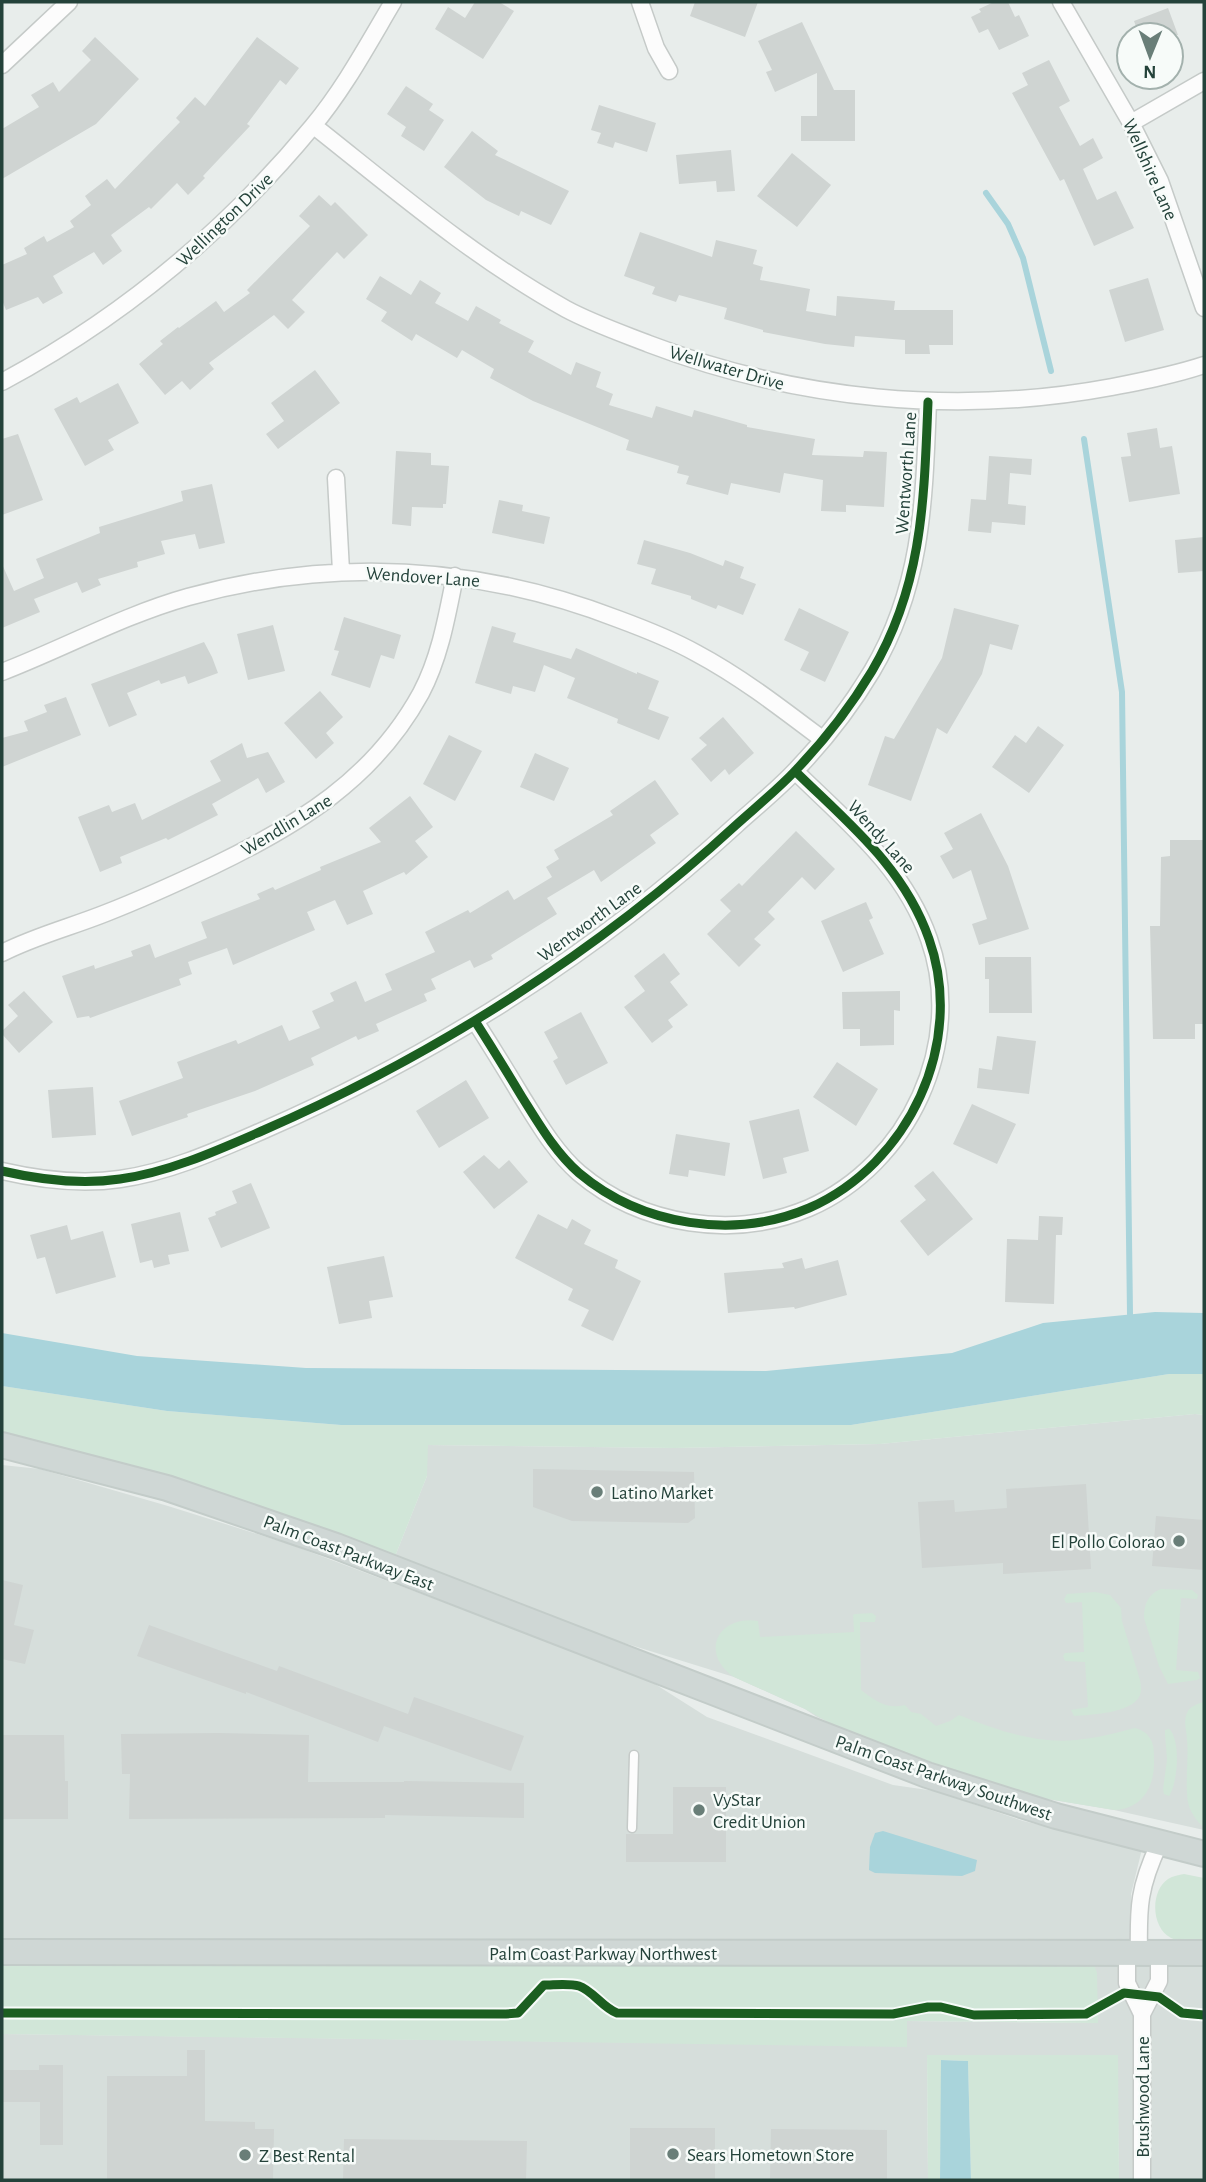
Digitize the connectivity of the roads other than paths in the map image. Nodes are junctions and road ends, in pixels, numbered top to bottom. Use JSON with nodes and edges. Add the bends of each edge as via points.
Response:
{"nodes":[{"id":1,"x":69,"y":2,"type":"edge"},
{"id":2,"x":393,"y":2,"type":"edge"},
{"id":3,"x":640,"y":2,"type":"edge"},
{"id":4,"x":1061,"y":2,"type":"edge"},
{"id":5,"x":2,"y":65,"type":"edge"},
{"id":6,"x":669,"y":71,"type":"dead end"},
{"id":7,"x":1204,"y":81,"type":"edge"},
{"id":8,"x":1132,"y":123,"type":"junction"},
{"id":9,"x":314,"y":125,"type":"junction"},
{"id":10,"x":1204,"y":307,"type":"edge"},
{"id":11,"x":1204,"y":365,"type":"edge"},
{"id":12,"x":2,"y":382,"type":"edge"},
{"id":13,"x":928,"y":402,"type":"junction"},
{"id":14,"x":336,"y":478,"type":"dead end"},
{"id":15,"x":341,"y":571,"type":"junction"},
{"id":16,"x":455,"y":576,"type":"junction"},
{"id":17,"x":2,"y":672,"type":"edge"},
{"id":18,"x":822,"y":740,"type":"junction"},
{"id":19,"x":795,"y":771,"type":"junction"},
{"id":20,"x":2,"y":953,"type":"edge"},
{"id":21,"x":475,"y":1021,"type":"junction"},
{"id":22,"x":2,"y":1171,"type":"edge"},
{"id":23,"x":2,"y":1445,"type":"edge"},
{"id":24,"x":688,"y":1683,"type":"joint"},
{"id":25,"x":634,"y":1755,"type":"dead end"},
{"id":26,"x":632,"y":1828,"type":"dead end"},
{"id":27,"x":1159,"y":1844,"type":"junction"},
{"id":28,"x":1204,"y":1854,"type":"edge"},
{"id":29,"x":2,"y":1952,"type":"edge"},
{"id":30,"x":1142,"y":1953,"type":"junction"},
{"id":31,"x":1204,"y":1953,"type":"edge"},
{"id":32,"x":1142,"y":2014,"type":"junction"},
{"id":33,"x":1142,"y":2180,"type":"edge"}],
"edges":[{"from":1,"to":5,"type":"street"},
{"from":2,"to":9,"type":"street","name":"Wellington Drive"},
{"from":3,"to":6,"type":"street"},
{"from":4,"to":8,"type":"street","name":"Wellshire Lane"},
{"from":7,"to":8,"type":"street"},
{"from":8,"to":10,"type":"street","name":"Wellshire Lane","via":[[1160,181]]},
{"from":9,"to":12,"type":"street","name":"Wellington Drive","via":[[167,274],[67,345]]},
{"from":9,"to":13,"type":"street","name":"Wellwater Drive","via":[[474,252],[568,310],[671,352],[753,377],[833,393]]},
{"from":11,"to":13,"type":"street","name":"Wellwater Drive","via":[[1046,397]]},
{"from":13,"to":18,"type":"street","name":"Wentworth Lane","via":[[920,527],[901,611],[871,673]]},
{"from":14,"to":15,"type":"street"},
{"from":15,"to":16,"type":"street","name":"Wendover Lane"},
{"from":15,"to":17,"type":"street","name":"Wendover Lane","via":[[284,577],[187,597]]},
{"from":16,"to":18,"type":"street","name":"Wendover Lane","via":[[555,597],[670,639],[760,692]]},
{"from":16,"to":20,"type":"street","name":"Wendlin Lane","via":[[444,635],[422,692],[383,748],[344,788],[300,820],[227,859]]},
{"from":18,"to":19,"type":"street","name":"Wentworth Lane"},
{"from":19,"to":21,"type":"street","name":"Wentworth Lane","via":[[687,870],[591,944]]},
{"from":19,"to":21,"type":"street","name":"Wendy Lane","via":[[893,870],[919,914],[937,968],[939,1027],[926,1086],[891,1143],[845,1187],[807,1208],[740,1224],[693,1223],[629,1204],[579,1173],[555,1147]]},
{"from":21,"to":22,"type":"street","name":"Wentworth Lane","via":[[315,1107],[167,1169],[120,1180],[72,1182]]},
{"from":23,"to":24,"type":"main road","name":"Palm Coast Parkway East","via":[[155,1485],[257,1518]]},
{"from":24,"to":27,"type":"main road","name":"Palm Coast Parkway Southwest","via":[[927,1775]]},
{"from":25,"to":26,"type":"lane"},
{"from":27,"to":28,"type":"main road","name":"Palm Coast Parkway Southwest"},
{"from":27,"to":30,"type":"street","name":"Brushwood Lane","via":[[1140,1894]]},
{"from":29,"to":30,"type":"main road","name":"Palm Coast Parkway Northwest"},
{"from":30,"to":31,"type":"main road","name":"Palm Coast Parkway Northwest"},
{"from":30,"to":32,"type":"street","name":"Brushwood Lane","via":[[1127,1983]]},
{"from":30,"to":32,"type":"street","name":"Brushwood Lane","via":[[1159,1981]]},
{"from":32,"to":33,"type":"street","name":"Brushwood Lane"}]}
